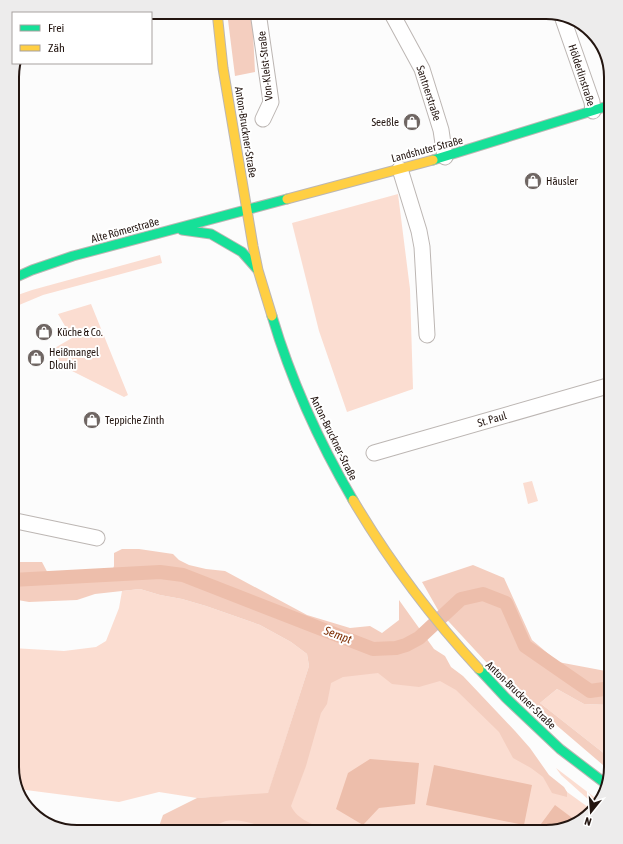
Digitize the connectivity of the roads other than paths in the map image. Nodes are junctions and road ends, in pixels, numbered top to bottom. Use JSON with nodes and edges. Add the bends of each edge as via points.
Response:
{"nodes":[{"id":1,"x":218,"y":19,"type":"edge"},
{"id":2,"x":259,"y":19,"type":"edge"},
{"id":3,"x":395,"y":19,"type":"edge"},
{"id":4,"x":564,"y":22,"type":"edge"},
{"id":5,"x":604,"y":107,"type":"edge"},
{"id":6,"x":593,"y":111,"type":"junction"},
{"id":7,"x":263,"y":119,"type":"dead end"},
{"id":8,"x":445,"y":157,"type":"junction"},
{"id":9,"x":400,"y":168,"type":"junction"},
{"id":10,"x":247,"y":208,"type":"junction"},
{"id":11,"x":175,"y":229,"type":"junction"},
{"id":12,"x":257,"y":269,"type":"junction"},
{"id":13,"x":19,"y":276,"type":"edge"},
{"id":14,"x":427,"y":335,"type":"dead end"},
{"id":15,"x":604,"y":387,"type":"edge"},
{"id":16,"x":374,"y":453,"type":"dead end"},
{"id":17,"x":19,"y":522,"type":"edge"},
{"id":18,"x":96,"y":538,"type":"dead end"},
{"id":19,"x":602,"y":781,"type":"edge"}],
"edges":[{"from":1,"to":10,"type":"main road","name":"Anton-Bruckner-Straße","via":[[237,157]]},
{"from":2,"to":7,"type":"street","name":"Von-Kleist-Straße","via":[[271,102]]},
{"from":3,"to":8,"type":"street","name":"Santnerstraße","via":[[422,69],[441,130]]},
{"from":4,"to":6,"type":"street","name":"Hölderlinstraße"},
{"from":5,"to":6,"type":"main road","name":"Landshuter Straße"},
{"from":6,"to":8,"type":"main road","name":"Landshuter Straße"},
{"from":8,"to":9,"type":"main road","name":"Landshuter Straße"},
{"from":9,"to":10,"type":"main road","name":"Landshuter Straße"},
{"from":9,"to":14,"type":"street","via":[[422,247]]},
{"from":10,"to":11,"type":"main road","name":"Alte Römerstraße"},
{"from":10,"to":12,"type":"main road","name":"Anton-Bruckner-Straße"},
{"from":11,"to":12,"type":"main road","via":[[211,234],[242,252]]},
{"from":11,"to":13,"type":"main road","name":"Alte Römerstraße","via":[[64,259]]},
{"from":12,"to":19,"type":"main road","name":"Anton-Bruckner-Straße","via":[[288,369],[330,461],[378,543],[429,613],[506,699],[560,750]]},
{"from":15,"to":16,"type":"street","name":"St. Paul"},
{"from":17,"to":18,"type":"street"}]}
